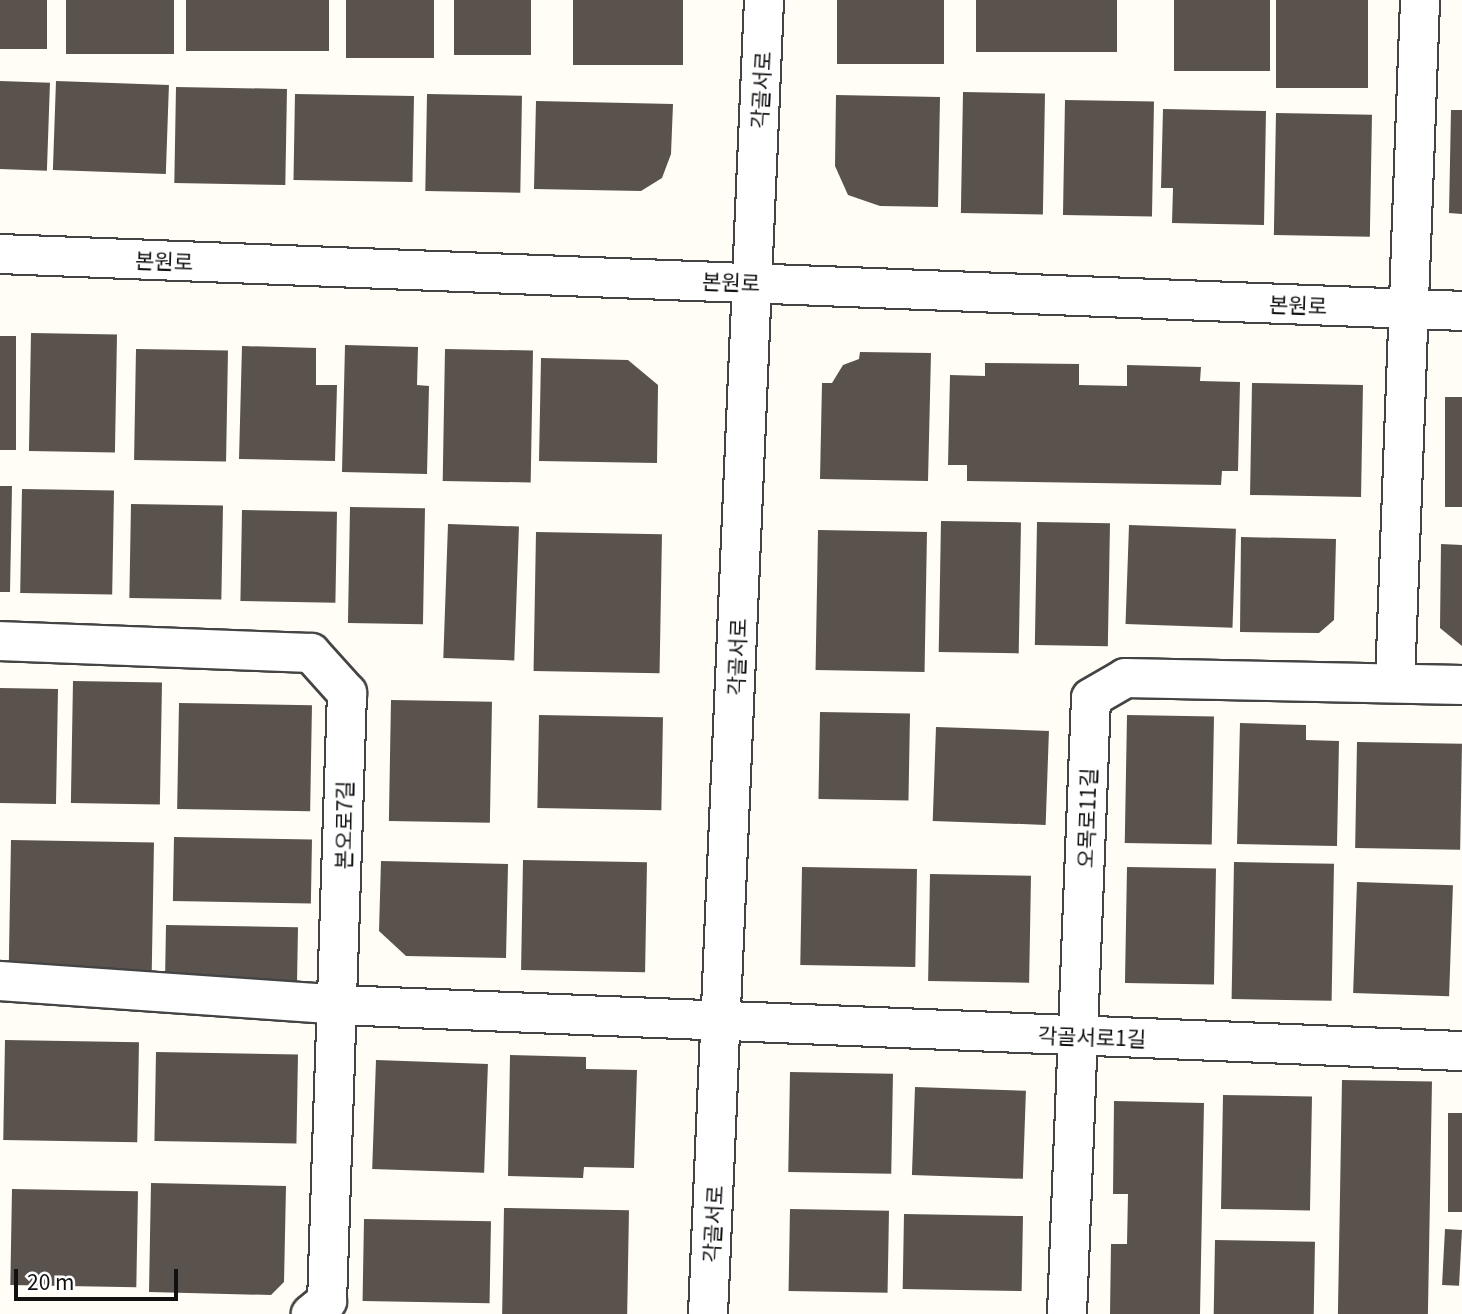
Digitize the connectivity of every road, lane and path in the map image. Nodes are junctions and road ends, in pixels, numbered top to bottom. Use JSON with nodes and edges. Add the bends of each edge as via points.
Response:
{"nodes":[{"id":1,"x":764,"y":0,"type":"edge"},
{"id":2,"x":1420,"y":0,"type":"edge"},
{"id":3,"x":0,"y":254,"type":"edge"},
{"id":4,"x":751,"y":282,"type":"junction"},
{"id":5,"x":1409,"y":309,"type":"junction"},
{"id":6,"x":1462,"y":311,"type":"edge"},
{"id":7,"x":0,"y":641,"type":"edge"},
{"id":8,"x":1395,"y":683,"type":"junction"},
{"id":9,"x":1462,"y":685,"type":"edge"},
{"id":10,"x":0,"y":981,"type":"edge"},
{"id":11,"x":339,"y":1005,"type":"junction"},
{"id":12,"x":722,"y":1022,"type":"junction"},
{"id":13,"x":1078,"y":1036,"type":"junction"},
{"id":14,"x":1462,"y":1051,"type":"edge"},
{"id":15,"x":311,"y":1314,"type":"edge"},
{"id":16,"x":708,"y":1314,"type":"edge"},
{"id":17,"x":1067,"y":1314,"type":"edge"}],
"edges":[{"from":1,"to":4,"type":"street","name":"각골서로"},
{"from":2,"to":5,"type":"street"},
{"from":3,"to":4,"type":"street","name":"본원로"},
{"from":4,"to":5,"type":"street","name":"본원로"},
{"from":4,"to":12,"type":"street","name":"각골서로"},
{"from":5,"to":6,"type":"street","name":"본원로"},
{"from":5,"to":8,"type":"street"},
{"from":7,"to":11,"type":"street","name":"본오로7길","via":[[311,653],[347,693]]},
{"from":8,"to":9,"type":"street","name":"오목로11길"},
{"from":8,"to":13,"type":"street","name":"오목로11길","via":[[1125,678],[1091,698]]},
{"from":10,"to":11,"type":"street","name":"각골서로1길"},
{"from":11,"to":12,"type":"street","name":"각골서로1길"},
{"from":11,"to":15,"type":"street","name":"본오로7길","via":[[327,1301]]},
{"from":12,"to":13,"type":"street","name":"각골서로1길"},
{"from":12,"to":16,"type":"street","name":"각골서로"},
{"from":13,"to":14,"type":"street","name":"각골서로1길"},
{"from":13,"to":17,"type":"street","name":"오목로11길"}]}
